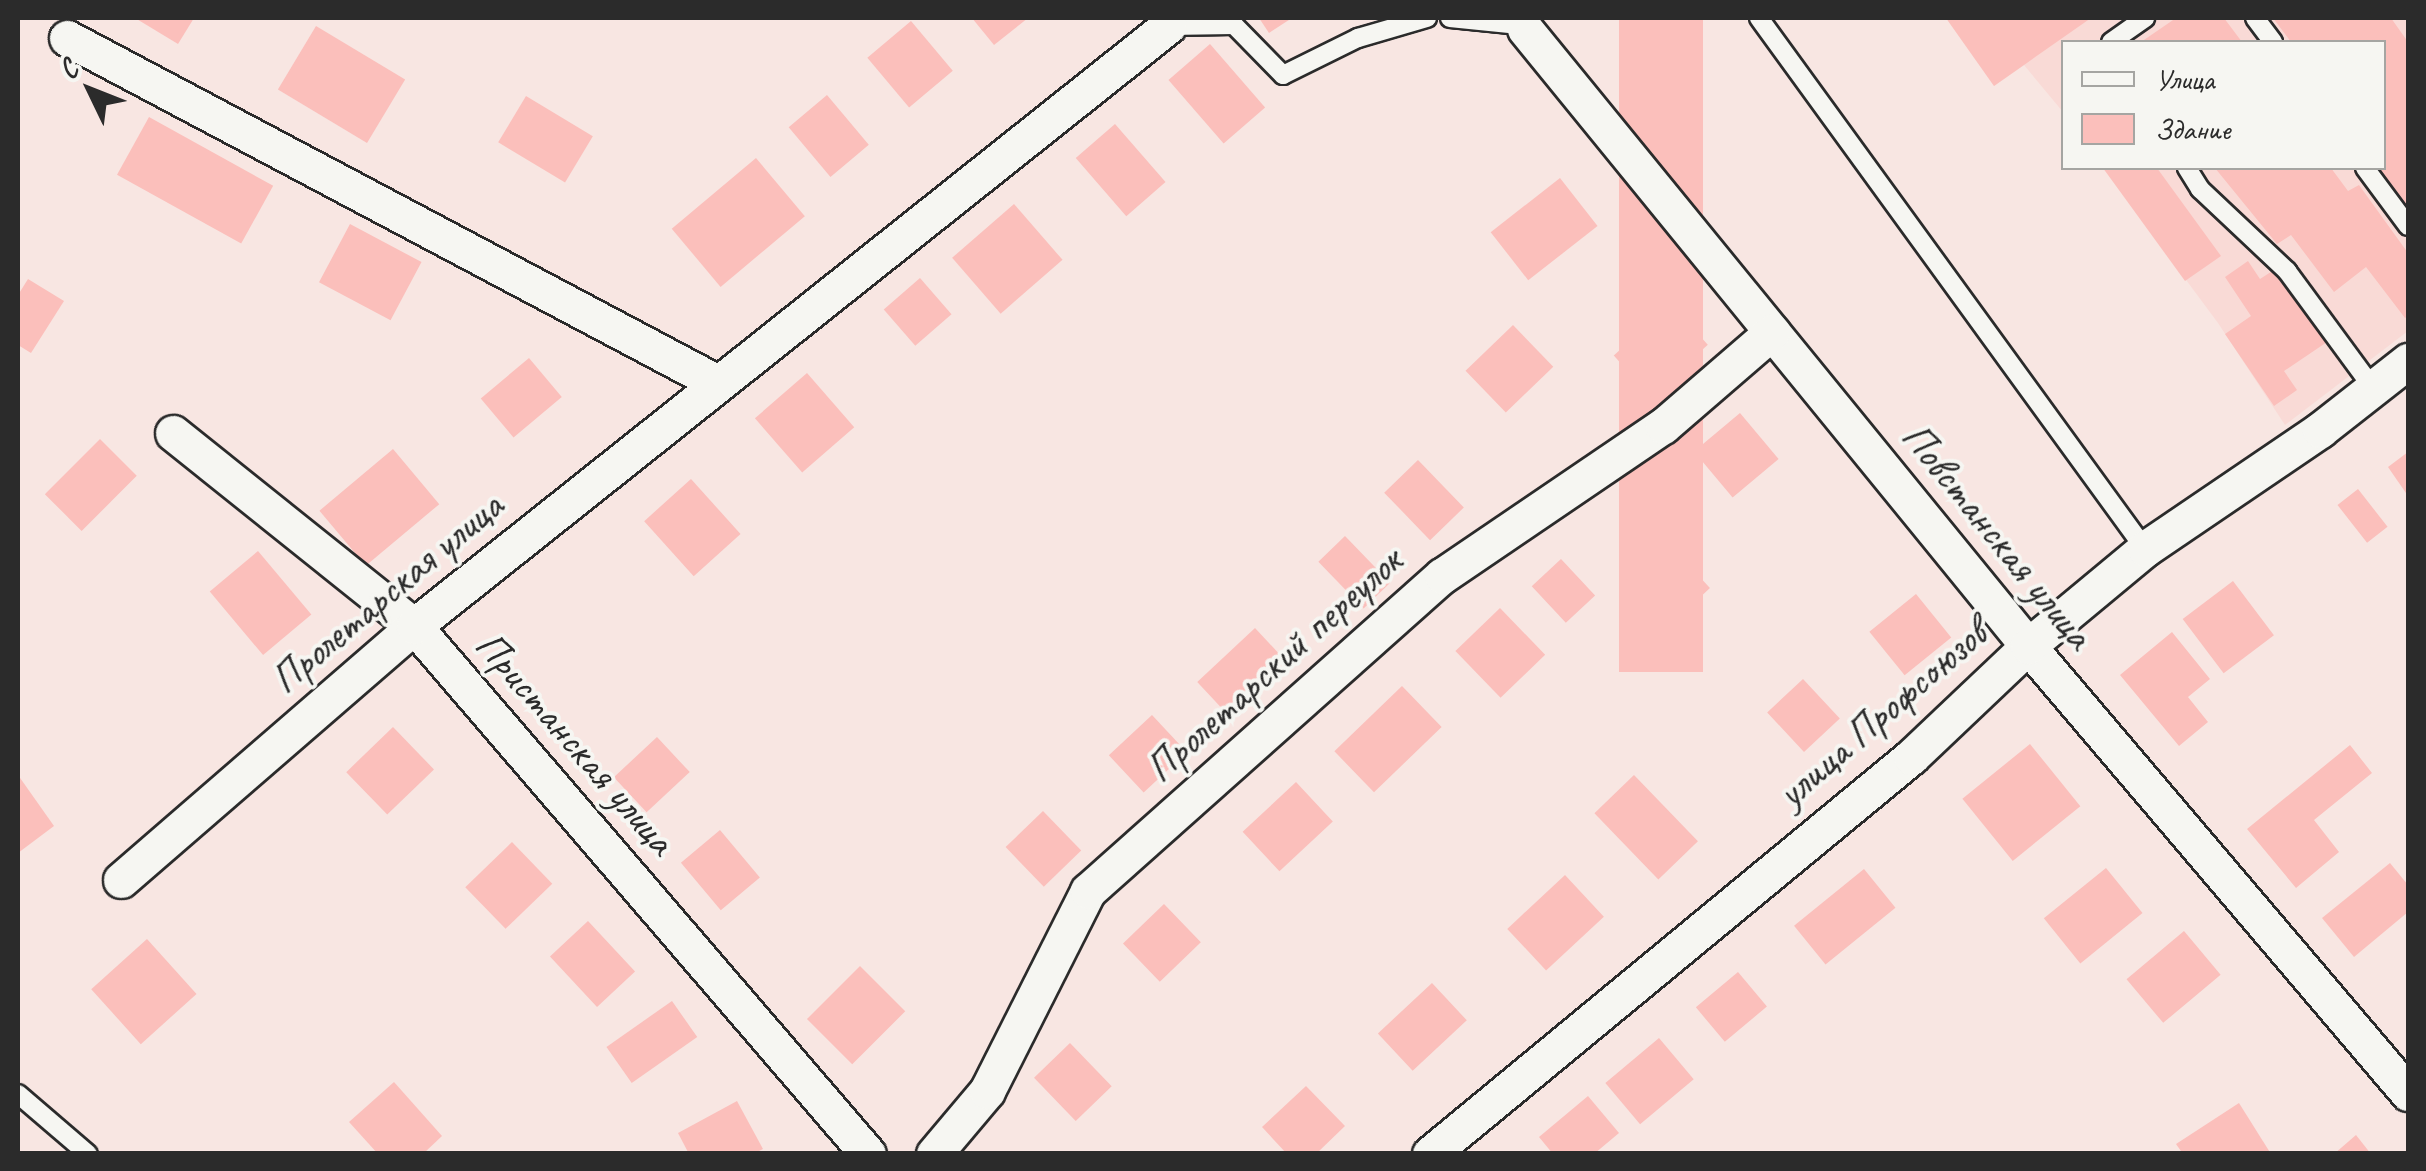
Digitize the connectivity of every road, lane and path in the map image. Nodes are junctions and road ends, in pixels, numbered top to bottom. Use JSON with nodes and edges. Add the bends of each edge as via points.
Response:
{"nodes":[{"id":1,"x":1427,"y":18,"type":"edge"},
{"id":2,"x":1450,"y":18,"type":"edge"},
{"id":3,"x":1760,"y":18,"type":"edge"},
{"id":4,"x":2146,"y":18,"type":"edge"},
{"id":5,"x":2255,"y":18,"type":"edge"},
{"id":6,"x":1529,"y":23,"type":"edge"},
{"id":7,"x":1168,"y":26,"type":"joint"},
{"id":8,"x":67,"y":38,"type":"dead end"},
{"id":9,"x":2115,"y":40,"type":"edge"},
{"id":10,"x":2272,"y":40,"type":"edge"},
{"id":11,"x":2189,"y":170,"type":"edge"},
{"id":12,"x":2366,"y":170,"type":"edge"},
{"id":13,"x":2408,"y":226,"type":"edge"},
{"id":14,"x":1772,"y":332,"type":"junction"},
{"id":15,"x":2408,"y":361,"type":"edge"},
{"id":16,"x":716,"y":382,"type":"junction"},
{"id":17,"x":2374,"y":388,"type":"junction"},
{"id":18,"x":173,"y":434,"type":"dead end"},
{"id":19,"x":2146,"y":548,"type":"junction"},
{"id":20,"x":414,"y":626,"type":"junction"},
{"id":21,"x":2028,"y":646,"type":"junction"},
{"id":22,"x":120,"y":880,"type":"dead end"},
{"id":23,"x":2408,"y":1093,"type":"edge"},
{"id":24,"x":18,"y":1094,"type":"edge"},
{"id":25,"x":88,"y":1154,"type":"edge"},
{"id":26,"x":868,"y":1154,"type":"edge"},
{"id":27,"x":934,"y":1154,"type":"edge"},
{"id":28,"x":1430,"y":1154,"type":"edge"}],
"edges":[{"from":1,"to":7,"type":"lane","via":[[1358,38],[1283,75],[1234,26]]},
{"from":2,"to":6,"type":"lane"},
{"from":3,"to":19,"type":"lane"},
{"from":4,"to":9,"type":"lane"},
{"from":5,"to":10,"type":"lane"},
{"from":6,"to":14,"type":"street","name":"Повстанская улица"},
{"from":7,"to":16,"type":"street","name":"Пролетарская улица"},
{"from":8,"to":16,"type":"street"},
{"from":11,"to":17,"type":"lane","via":[[2200,189],[2288,271]]},
{"from":12,"to":13,"type":"lane"},
{"from":14,"to":21,"type":"street","name":"Повстанская улица"},
{"from":14,"to":27,"type":"street","name":"Пролетарский переулок","via":[[1663,426],[1442,576],[1088,891],[987,1091]]},
{"from":15,"to":17,"type":"street","name":"улица Профсоюзов"},
{"from":16,"to":20,"type":"street","name":"Пролетарская улица"},
{"from":17,"to":19,"type":"street","name":"улица Профсоюзов"},
{"from":18,"to":20,"type":"street","name":"Пристанская улица"},
{"from":19,"to":21,"type":"street","name":"улица Профсоюзов"},
{"from":20,"to":22,"type":"street","name":"Пролетарская улица"},
{"from":20,"to":26,"type":"street","name":"Пристанская улица"},
{"from":21,"to":23,"type":"street","name":"Повстанская улица"},
{"from":21,"to":28,"type":"street","name":"улица Профсоюзов","via":[[1911,756]]},
{"from":24,"to":25,"type":"lane"}]}
